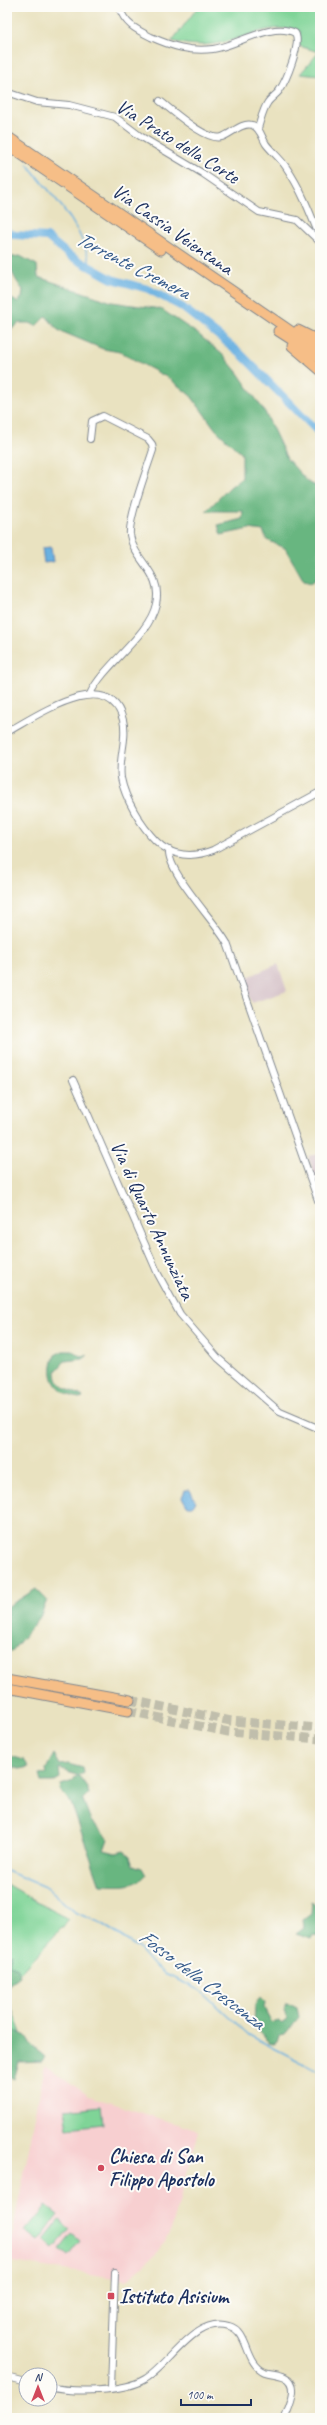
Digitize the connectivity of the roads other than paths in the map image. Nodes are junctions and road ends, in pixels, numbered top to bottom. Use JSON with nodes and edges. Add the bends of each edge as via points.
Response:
{"nodes":[{"id":1,"x":119,"y":7,"type":"edge"},
{"id":2,"x":7,"y":92,"type":"edge"},
{"id":3,"x":160,"y":101,"type":"dead end"},
{"id":4,"x":258,"y":128,"type":"junction"},
{"id":5,"x":7,"y":136,"type":"edge"},
{"id":6,"x":7,"y":145,"type":"edge"},
{"id":7,"x":72,"y":186,"type":"junction"},
{"id":8,"x":320,"y":238,"type":"edge"},
{"id":9,"x":320,"y":242,"type":"edge"},
{"id":10,"x":275,"y":325,"type":"junction"},
{"id":11,"x":320,"y":340,"type":"edge"},
{"id":12,"x":320,"y":351,"type":"edge"},
{"id":13,"x":320,"y":358,"type":"edge"},
{"id":14,"x":320,"y":370,"type":"edge"},
{"id":15,"x":90,"y":439,"type":"dead end"},
{"id":16,"x":90,"y":694,"type":"junction"},
{"id":17,"x":7,"y":732,"type":"edge"},
{"id":18,"x":320,"y":792,"type":"edge"},
{"id":19,"x":168,"y":850,"type":"junction"},
{"id":20,"x":73,"y":1080,"type":"dead end"},
{"id":21,"x":320,"y":1206,"type":"edge"},
{"id":22,"x":320,"y":1429,"type":"edge"},
{"id":23,"x":7,"y":1678,"type":"edge"},
{"id":24,"x":7,"y":1688,"type":"edge"},
{"id":25,"x":130,"y":1700,"type":"tunnel mouth"},
{"id":26,"x":128,"y":1711,"type":"tunnel mouth"},
{"id":27,"x":115,"y":2272,"type":"dead end"},
{"id":28,"x":7,"y":2377,"type":"edge"},
{"id":29,"x":18,"y":2380,"type":"edge"},
{"id":30,"x":111,"y":2388,"type":"junction"},
{"id":31,"x":58,"y":2389,"type":"edge"},
{"id":32,"x":285,"y":2418,"type":"edge"}],
"edges":[{"from":1,"to":4,"type":"street","via":[[123,18],[130,26],[163,42],[188,49],[223,47],[271,32],[295,33],[297,38],[294,55],[288,72],[279,90],[268,102]]},
{"from":2,"to":9,"type":"street","name":"Via Prato della Corte","via":[[37,102],[69,105],[115,117],[140,136],[202,173],[259,212],[297,220]]},
{"from":3,"to":4,"type":"street","via":[[212,138],[221,138],[245,125]]},
{"from":4,"to":8,"type":"street","via":[[266,145],[285,165],[304,195]]},
{"from":5,"to":7,"type":"highway","name":"Via Cassia Veientana"},
{"from":6,"to":7,"type":"highway","name":"Via Cassia Veientana"},
{"from":7,"to":10,"type":"highway","name":"Via Cassia Veientana"},
{"from":7,"to":10,"type":"highway","name":"Via Cassia Veientana","via":[[113,217]]},
{"from":10,"to":11,"type":"highway","via":[[291,326]]},
{"from":10,"to":12,"type":"highway","name":"Via Cassia Veientana"},
{"from":10,"to":13,"type":"highway","name":"Via Cassia Veientana"},
{"from":10,"to":14,"type":"highway"},
{"from":15,"to":16,"type":"street","via":[[92,421],[103,416],[146,437],[152,443],[153,450],[130,534],[135,548],[154,576],[157,588],[156,605],[150,621],[99,679]]},
{"from":16,"to":17,"type":"street","via":[[71,699]]},
{"from":16,"to":19,"type":"street","via":[[108,698],[121,714],[124,727],[120,767],[123,787],[149,833]]},
{"from":18,"to":19,"type":"street","via":[[213,850],[192,855]]},
{"from":19,"to":21,"type":"street","via":[[170,862],[180,878],[227,943]]},
{"from":20,"to":22,"type":"street","name":"Via di Quarto Annunziata","via":[[161,1280],[180,1314],[218,1358],[280,1412]]},
{"from":23,"to":25,"type":"highway"},
{"from":24,"to":26,"type":"highway"},
{"from":27,"to":30,"type":"street"},
{"from":28,"to":29,"type":"street"},
{"from":30,"to":31,"type":"street","via":[[73,2391]]},
{"from":30,"to":32,"type":"street","via":[[144,2380],[197,2332],[226,2325],[239,2332],[256,2366],[286,2377],[291,2382],[292,2398]]}]}
